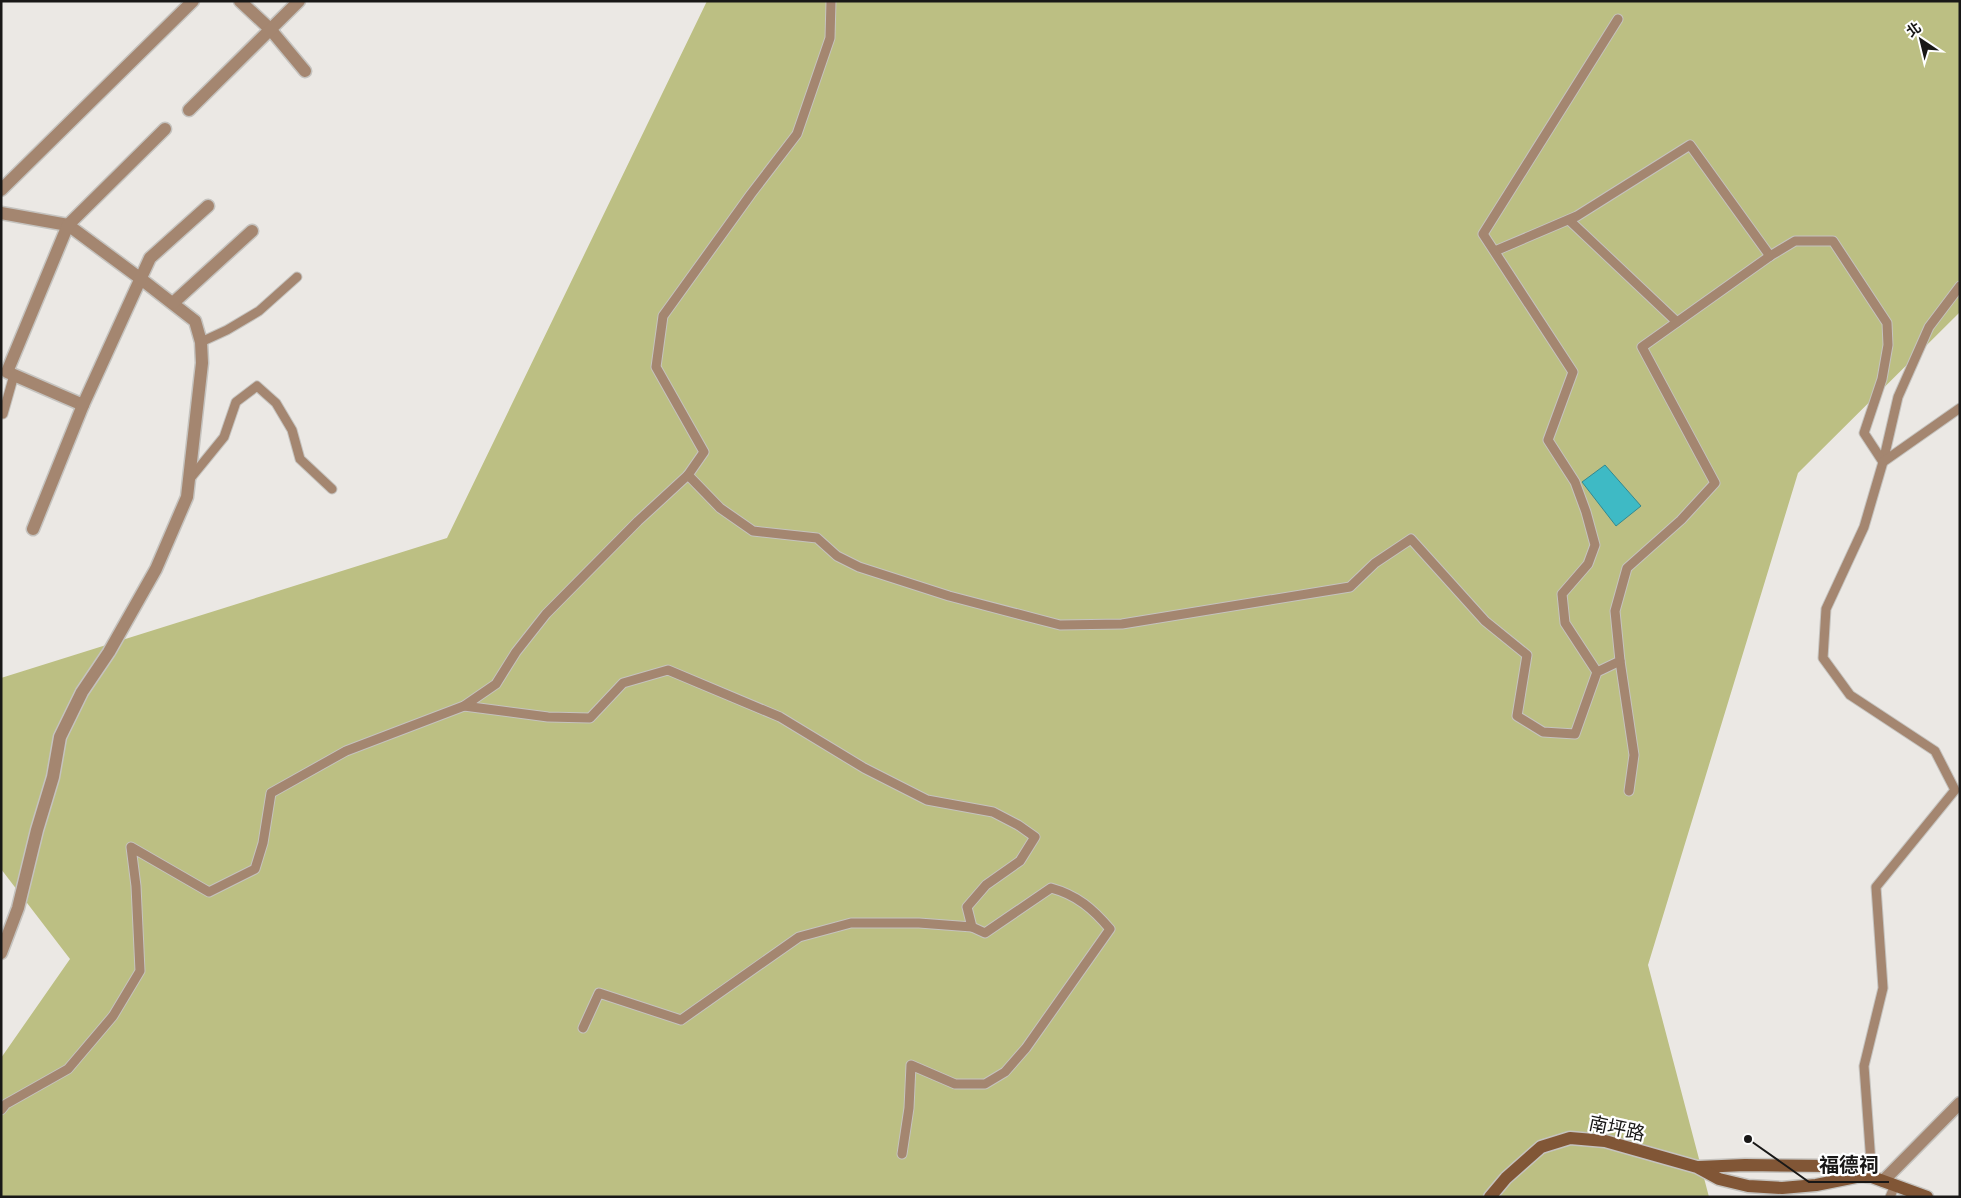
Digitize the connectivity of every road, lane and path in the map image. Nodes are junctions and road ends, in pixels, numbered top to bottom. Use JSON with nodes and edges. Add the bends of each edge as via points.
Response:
{"nodes":[{"id":1,"x":193,"y":1,"type":"edge"},
{"id":2,"x":240,"y":1,"type":"edge"},
{"id":3,"x":299,"y":1,"type":"edge"},
{"id":4,"x":831,"y":1,"type":"edge"},
{"id":5,"x":1618,"y":18,"type":"dead end"},
{"id":6,"x":270,"y":30,"type":"junction"},
{"id":7,"x":305,"y":70,"type":"dead end"},
{"id":8,"x":189,"y":110,"type":"dead end"},
{"id":9,"x":165,"y":129,"type":"dead end"},
{"id":10,"x":1,"y":190,"type":"edge"},
{"id":11,"x":208,"y":206,"type":"dead end"},
{"id":12,"x":1,"y":213,"type":"edge"},
{"id":13,"x":1569,"y":220,"type":"junction"},
{"id":14,"x":68,"y":225,"type":"junction"},
{"id":15,"x":252,"y":231,"type":"dead end"},
{"id":16,"x":1494,"y":251,"type":"junction"},
{"id":17,"x":1770,"y":256,"type":"junction"},
{"id":18,"x":297,"y":277,"type":"dead end"},
{"id":19,"x":141,"y":279,"type":"junction"},
{"id":20,"x":1960,"y":286,"type":"edge"},
{"id":21,"x":173,"y":303,"type":"junction"},
{"id":22,"x":1677,"y":322,"type":"junction"},
{"id":23,"x":201,"y":342,"type":"junction"},
{"id":24,"x":14,"y":375,"type":"junction"},
{"id":25,"x":83,"y":405,"type":"junction"},
{"id":26,"x":1960,"y":408,"type":"edge"},
{"id":27,"x":3,"y":414,"type":"dead end"},
{"id":28,"x":1883,"y":462,"type":"junction"},
{"id":29,"x":688,"y":475,"type":"junction"},
{"id":30,"x":189,"y":480,"type":"junction"},
{"id":31,"x":332,"y":490,"type":"dead end"},
{"id":32,"x":33,"y":529,"type":"dead end"},
{"id":33,"x":1620,"y":661,"type":"junction"},
{"id":34,"x":1597,"y":672,"type":"junction"},
{"id":35,"x":464,"y":706,"type":"junction"},
{"id":36,"x":1629,"y":791,"type":"dead end"},
{"id":37,"x":972,"y":927,"type":"junction"},
{"id":38,"x":1,"y":953,"type":"edge"},
{"id":39,"x":582,"y":1028,"type":"dead end"},
{"id":40,"x":1960,"y":1103,"type":"edge"},
{"id":41,"x":1,"y":1110,"type":"edge"},
{"id":42,"x":902,"y":1154,"type":"dead end"},
{"id":43,"x":1696,"y":1167,"type":"junction"},
{"id":44,"x":1880,"y":1183,"type":"edge"},
{"id":45,"x":1490,"y":1197,"type":"edge"},
{"id":46,"x":1927,"y":1197,"type":"edge"}],
"edges":[{"from":1,"to":10,"type":"street"},
{"from":2,"to":6,"type":"street"},
{"from":3,"to":6,"type":"street"},
{"from":4,"to":29,"type":"lane","via":[[830,38],[797,134],[664,316],[656,366],[704,452]]},
{"from":5,"to":16,"type":"lane","via":[[1483,234]]},
{"from":6,"to":7,"type":"street"},
{"from":6,"to":8,"type":"street"},
{"from":9,"to":14,"type":"street"},
{"from":11,"to":19,"type":"street","via":[[150,258]]},
{"from":12,"to":14,"type":"street"},
{"from":13,"to":16,"type":"lane"},
{"from":13,"to":17,"type":"lane","via":[[1690,145]]},
{"from":13,"to":22,"type":"lane"},
{"from":14,"to":19,"type":"street"},
{"from":14,"to":24,"type":"street","via":[[7,372]]},
{"from":15,"to":21,"type":"street"},
{"from":16,"to":34,"type":"lane","via":[[1573,372],[1548,440],[1575,482],[1595,545],[1588,564],[1562,594],[1565,623]]},
{"from":17,"to":22,"type":"lane"},
{"from":17,"to":28,"type":"lane","via":[[1795,241],[1833,241],[1887,323],[1888,345],[1882,379],[1864,433]]},
{"from":18,"to":23,"type":"lane","via":[[259,312]]},
{"from":19,"to":21,"type":"street"},
{"from":19,"to":25,"type":"street"},
{"from":20,"to":28,"type":"lane","via":[[1929,326],[1898,397]]},
{"from":21,"to":23,"type":"street","via":[[195,321]]},
{"from":22,"to":33,"type":"lane","via":[[1642,347],[1714,483],[1680,520],[1627,568],[1615,611]]},
{"from":23,"to":30,"type":"street","via":[[202,363]]},
{"from":24,"to":25,"type":"street"},
{"from":24,"to":27,"type":"lane"},
{"from":25,"to":32,"type":"street"},
{"from":26,"to":28,"type":"lane"},
{"from":28,"to":44,"type":"lane","via":[[1864,527],[1826,609],[1824,658],[1850,696],[1935,751],[1955,790],[1876,887],[1883,988],[1864,1066]]},
{"from":29,"to":34,"type":"lane","via":[[720,508],[753,531],[816,538],[837,556],[859,567],[950,596],[1060,625],[1122,624],[1350,587],[1375,563],[1412,539],[1485,621],[1527,654],[1517,716],[1543,732],[1575,734]]},
{"from":29,"to":35,"type":"lane","via":[[546,614],[496,684]]},
{"from":30,"to":31,"type":"lane","via":[[224,437],[236,402],[257,386],[276,403],[292,430],[300,459]]},
{"from":30,"to":38,"type":"street","via":[[187,497],[156,569],[109,652],[82,692],[60,737],[53,777],[18,908]]},
{"from":33,"to":34,"type":"lane"},
{"from":33,"to":36,"type":"lane","via":[[1634,755]]},
{"from":35,"to":37,"type":"lane","via":[[590,718],[623,684],[668,670],[714,688],[780,717],[864,768],[927,800],[993,812],[1035,837],[1020,861],[986,885],[967,906]]},
{"from":35,"to":41,"type":"lane","via":[[346,751],[271,793],[263,843],[254,869],[209,892],[131,847],[140,971],[113,1016],[68,1070],[6,1104]]},
{"from":37,"to":39,"type":"lane","via":[[851,923],[799,937],[681,1020],[599,993]]},
{"from":37,"to":42,"type":"lane","via":[[986,933],[1051,888],[1095,911],[1110,929],[1026,1048],[1005,1072],[985,1084],[955,1084],[911,1065]]},
{"from":40,"to":44,"type":"street"},
{"from":43,"to":44,"type":"street","name":"南坪路","via":[[1832,1166]]},
{"from":43,"to":44,"type":"street","name":"南坪路","via":[[1719,1179],[1748,1186],[1782,1188]]},
{"from":43,"to":45,"type":"street","name":"南坪路","via":[[1605,1141],[1570,1138],[1541,1147]]},
{"from":44,"to":46,"type":"street","name":"南坪路"}]}
